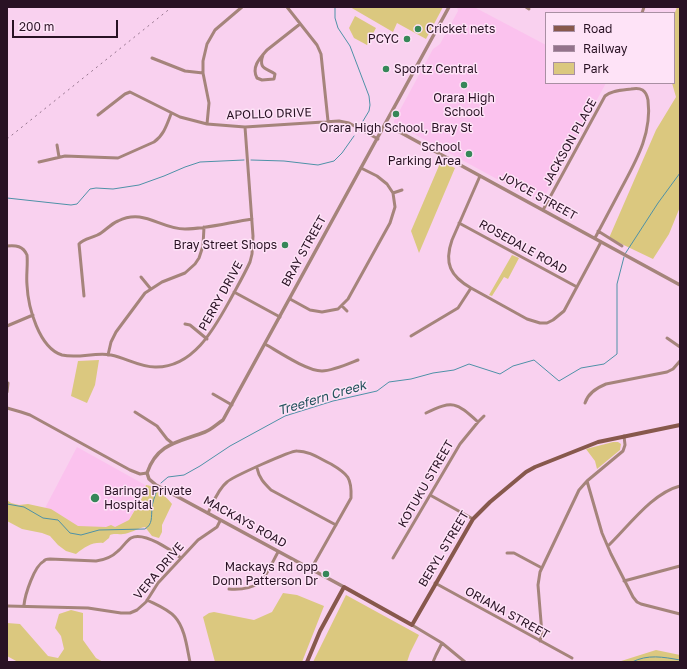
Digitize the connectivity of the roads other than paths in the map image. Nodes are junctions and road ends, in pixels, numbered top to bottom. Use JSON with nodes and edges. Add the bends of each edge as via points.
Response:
{"nodes":[{"id":1,"x":242,"y":7,"type":"edge"},
{"id":2,"x":287,"y":7,"type":"edge"},
{"id":3,"x":449,"y":7,"type":"edge"},
{"id":4,"x":300,"y":24,"type":"junction"},
{"id":5,"x":263,"y":55,"type":"junction"},
{"id":6,"x":152,"y":58,"type":"dead end"},
{"id":7,"x":202,"y":73,"type":"junction"},
{"id":8,"x":171,"y":114,"type":"junction"},
{"id":9,"x":98,"y":115,"type":"dead end"},
{"id":10,"x":328,"y":121,"type":"junction"},
{"id":11,"x":207,"y":124,"type":"junction"},
{"id":12,"x":385,"y":124,"type":"junction"},
{"id":13,"x":245,"y":127,"type":"junction"},
{"id":14,"x":378,"y":139,"type":"junction"},
{"id":15,"x":57,"y":145,"type":"dead end"},
{"id":16,"x":59,"y":157,"type":"junction"},
{"id":17,"x":39,"y":162,"type":"dead end"},
{"id":18,"x":361,"y":168,"type":"junction"},
{"id":19,"x":480,"y":176,"type":"junction"},
{"id":20,"x":402,"y":190,"type":"dead end"},
{"id":21,"x":393,"y":193,"type":"junction"},
{"id":22,"x":543,"y":210,"type":"junction"},
{"id":23,"x":252,"y":219,"type":"junction"},
{"id":24,"x":459,"y":223,"type":"junction"},
{"id":25,"x":204,"y":227,"type":"junction"},
{"id":26,"x":598,"y":231,"type":"junction"},
{"id":27,"x":594,"y":238,"type":"junction"},
{"id":28,"x":601,"y":242,"type":"junction"},
{"id":29,"x":7,"y":246,"type":"edge"},
{"id":30,"x":622,"y":246,"type":"dead end"},
{"id":31,"x":141,"y":277,"type":"dead end"},
{"id":32,"x":680,"y":286,"type":"edge"},
{"id":33,"x":577,"y":287,"type":"junction"},
{"id":34,"x":150,"y":288,"type":"junction"},
{"id":35,"x":471,"y":288,"type":"junction"},
{"id":36,"x":234,"y":292,"type":"junction"},
{"id":37,"x":84,"y":296,"type":"dead end"},
{"id":38,"x":290,"y":299,"type":"junction"},
{"id":39,"x":342,"y":306,"type":"junction"},
{"id":40,"x":347,"y":311,"type":"dead end"},
{"id":41,"x":33,"y":315,"type":"junction"},
{"id":42,"x":280,"y":317,"type":"junction"},
{"id":43,"x":186,"y":324,"type":"dead end"},
{"id":44,"x":7,"y":326,"type":"edge"},
{"id":45,"x":411,"y":336,"type":"dead end"},
{"id":46,"x":667,"y":338,"type":"dead end"},
{"id":47,"x":207,"y":339,"type":"junction"},
{"id":48,"x":265,"y":344,"type":"junction"},
{"id":49,"x":680,"y":347,"type":"edge"},
{"id":50,"x":108,"y":355,"type":"junction"},
{"id":51,"x":358,"y":360,"type":"dead end"},
{"id":52,"x":680,"y":361,"type":"edge"},
{"id":53,"x":8,"y":383,"type":"dead end"},
{"id":54,"x":7,"y":392,"type":"edge"},
{"id":55,"x":213,"y":394,"type":"dead end"},
{"id":56,"x":585,"y":403,"type":"dead end"},
{"id":57,"x":232,"y":405,"type":"junction"},
{"id":58,"x":7,"y":408,"type":"edge"},
{"id":59,"x":135,"y":412,"type":"dead end"},
{"id":60,"x":426,"y":413,"type":"dead end"},
{"id":61,"x":484,"y":416,"type":"dead end"},
{"id":62,"x":478,"y":422,"type":"junction"},
{"id":63,"x":680,"y":425,"type":"edge"},
{"id":64,"x":624,"y":436,"type":"junction"},
{"id":65,"x":172,"y":443,"type":"junction"},
{"id":66,"x":256,"y":468,"type":"junction"},
{"id":67,"x":147,"y":473,"type":"junction"},
{"id":68,"x":587,"y":481,"type":"junction"},
{"id":69,"x":680,"y":486,"type":"edge"},
{"id":70,"x":430,"y":495,"type":"junction"},
{"id":71,"x":208,"y":513,"type":"junction"},
{"id":72,"x":473,"y":519,"type":"junction"},
{"id":73,"x":220,"y":521,"type":"junction"},
{"id":74,"x":336,"y":525,"type":"junction"},
{"id":75,"x":608,"y":546,"type":"junction"},
{"id":76,"x":278,"y":552,"type":"junction"},
{"id":77,"x":507,"y":553,"type":"dead end"},
{"id":78,"x":181,"y":558,"type":"junction"},
{"id":79,"x":393,"y":558,"type":"dead end"},
{"id":80,"x":680,"y":566,"type":"edge"},
{"id":81,"x":542,"y":568,"type":"junction"},
{"id":82,"x":311,"y":569,"type":"junction"},
{"id":83,"x":624,"y":581,"type":"junction"},
{"id":84,"x":435,"y":583,"type":"junction"},
{"id":85,"x":344,"y":587,"type":"junction"},
{"id":86,"x":229,"y":589,"type":"dead end"},
{"id":87,"x":148,"y":600,"type":"junction"},
{"id":88,"x":7,"y":606,"type":"edge"},
{"id":89,"x":24,"y":606,"type":"junction"},
{"id":90,"x":680,"y":614,"type":"edge"},
{"id":91,"x":412,"y":625,"type":"junction"},
{"id":92,"x":540,"y":641,"type":"junction"},
{"id":93,"x":442,"y":643,"type":"junction"},
{"id":94,"x":572,"y":658,"type":"dead end"},
{"id":95,"x":190,"y":662,"type":"edge"},
{"id":96,"x":308,"y":662,"type":"edge"},
{"id":97,"x":433,"y":662,"type":"edge"},
{"id":98,"x":465,"y":662,"type":"edge"}],
"edges":[{"from":1,"to":7,"type":"street","via":[[211,35]]},
{"from":2,"to":4,"type":"street"},
{"from":3,"to":12,"type":"street","name":"BRAY STREET"},
{"from":4,"to":5,"type":"street"},
{"from":4,"to":10,"type":"street","via":[[321,54]]},
{"from":5,"to":5,"type":"street","via":[[262,67],[274,73],[274,79],[260,80],[256,77],[256,66]]},
{"from":6,"to":7,"type":"street","via":[[185,71]]},
{"from":7,"to":11,"type":"street","via":[[209,103]]},
{"from":8,"to":9,"type":"street","name":"APOLLO DRIVE","via":[[128,92]]},
{"from":8,"to":11,"type":"street","name":"APOLLO DRIVE"},
{"from":8,"to":16,"type":"street","via":[[158,139],[121,157]]},
{"from":10,"to":13,"type":"street","name":"APOLLO DRIVE"},
{"from":10,"to":14,"type":"street","name":"APOLLO DRIVE","via":[[346,122]]},
{"from":11,"to":13,"type":"street","name":"APOLLO DRIVE"},
{"from":12,"to":14,"type":"street","name":"BRAY STREET"},
{"from":12,"to":19,"type":"street","name":"JOYCE STREET"},
{"from":13,"to":23,"type":"street","name":"PERRY DRIVE"},
{"from":14,"to":18,"type":"street","name":"BRAY STREET"},
{"from":15,"to":16,"type":"street"},
{"from":16,"to":17,"type":"street"},
{"from":18,"to":21,"type":"street","via":[[382,180]]},
{"from":18,"to":38,"type":"street","name":"BRAY STREET"},
{"from":19,"to":22,"type":"street","name":"JOYCE STREET"},
{"from":19,"to":24,"type":"street"},
{"from":20,"to":21,"type":"street"},
{"from":21,"to":39,"type":"street","via":[[395,206],[392,218]]},
{"from":22,"to":26,"type":"street","name":"JACKSON PLACE","via":[[605,96],[639,88],[644,90],[647,96],[649,111],[645,141]]},
{"from":22,"to":27,"type":"street","name":"JOYCE STREET"},
{"from":23,"to":25,"type":"street"},
{"from":23,"to":36,"type":"street","name":"PERRY DRIVE","via":[[252,254]]},
{"from":24,"to":33,"type":"street","name":"ROSEDALE ROAD"},
{"from":24,"to":35,"type":"street","via":[[449,248],[449,266],[457,278]]},
{"from":25,"to":34,"type":"street","via":[[204,246],[195,264],[185,273]]},
{"from":25,"to":37,"type":"street","via":[[174,228],[149,218],[132,217],[120,220],[96,236],[82,241],[79,246]]},
{"from":26,"to":27,"type":"street"},
{"from":26,"to":30,"type":"street"},
{"from":27,"to":28,"type":"street","name":"JOYCE STREET"},
{"from":28,"to":32,"type":"street","name":"JOYCE STREET"},
{"from":28,"to":33,"type":"street"},
{"from":29,"to":41,"type":"street","name":"PERRY DRIVE","via":[[19,247],[27,255],[27,284]]},
{"from":31,"to":34,"type":"street"},
{"from":33,"to":35,"type":"street","via":[[559,316],[540,323],[527,319]]},
{"from":34,"to":50,"type":"street","via":[[116,332]]},
{"from":35,"to":45,"type":"street","via":[[458,308]]},
{"from":36,"to":42,"type":"street"},
{"from":36,"to":47,"type":"street","name":"PERRY DRIVE"},
{"from":38,"to":39,"type":"street","via":[[316,312],[328,312]]},
{"from":38,"to":42,"type":"street","name":"BRAY STREET"},
{"from":39,"to":40,"type":"street"},
{"from":41,"to":44,"type":"street"},
{"from":41,"to":50,"type":"street","name":"PERRY DRIVE","via":[[46,344],[52,350],[72,356]]},
{"from":42,"to":48,"type":"street","name":"BRAY STREET"},
{"from":43,"to":47,"type":"street"},
{"from":46,"to":49,"type":"street"},
{"from":47,"to":50,"type":"street","name":"PERRY DRIVE","via":[[180,361],[160,367]]},
{"from":48,"to":51,"type":"street","via":[[317,371],[325,371]]},
{"from":48,"to":57,"type":"street","name":"BRAY STREET"},
{"from":52,"to":56,"type":"street","via":[[667,372],[598,386],[587,397]]},
{"from":53,"to":54,"type":"street"},
{"from":55,"to":57,"type":"street"},
{"from":57,"to":65,"type":"street","name":"BRAY STREET","via":[[223,420],[207,431]]},
{"from":58,"to":67,"type":"street","via":[[27,414],[130,470],[140,474]]},
{"from":59,"to":65,"type":"street","via":[[158,426]]},
{"from":60,"to":62,"type":"street","via":[[452,404],[460,407]]},
{"from":61,"to":62,"type":"street","name":"KOTUKU STREET"},
{"from":62,"to":70,"type":"street","name":"KOTUKU STREET","via":[[460,444]]},
{"from":63,"to":64,"type":"main road","name":"BERYL STREET"},
{"from":64,"to":68,"type":"street","via":[[623,450]]},
{"from":64,"to":72,"type":"main road","name":"BERYL STREET","via":[[598,442],[529,470]]},
{"from":65,"to":67,"type":"street","name":"BRAY STREET","via":[[160,451]]},
{"from":66,"to":71,"type":"street","via":[[226,483]]},
{"from":66,"to":74,"type":"street","via":[[263,483],[271,490]]},
{"from":66,"to":74,"type":"street","via":[[295,450],[307,452],[339,469],[348,476],[352,485],[351,498]]},
{"from":67,"to":71,"type":"street","name":"MACKAYS ROAD","via":[[156,485]]},
{"from":68,"to":75,"type":"street"},
{"from":68,"to":81,"type":"street","via":[[577,494]]},
{"from":69,"to":75,"type":"street","via":[[668,490],[655,500]]},
{"from":70,"to":72,"type":"street"},
{"from":70,"to":79,"type":"street","name":"KOTUKU STREET"},
{"from":71,"to":73,"type":"street","name":"MACKAYS ROAD"},
{"from":72,"to":84,"type":"main road","name":"BERYL STREET"},
{"from":73,"to":76,"type":"street","name":"MACKAYS ROAD"},
{"from":73,"to":78,"type":"street","name":"VERA DRIVE"},
{"from":74,"to":82,"type":"street"},
{"from":75,"to":83,"type":"street"},
{"from":76,"to":82,"type":"street","name":"MACKAYS ROAD"},
{"from":76,"to":86,"type":"street","via":[[261,582],[247,589]]},
{"from":77,"to":81,"type":"street","via":[[514,553]]},
{"from":78,"to":87,"type":"street","name":"VERA DRIVE","via":[[158,583]]},
{"from":78,"to":89,"type":"street","via":[[142,535],[132,538],[118,552],[103,560],[43,561],[26,590]]},
{"from":80,"to":83,"type":"street"},
{"from":81,"to":92,"type":"street","via":[[538,585],[542,634]]},
{"from":82,"to":85,"type":"street","name":"MACKAYS ROAD"},
{"from":83,"to":90,"type":"street","via":[[637,602]]},
{"from":84,"to":91,"type":"main road","name":"BERYL STREET"},
{"from":84,"to":92,"type":"street","name":"ORIANA STREET"},
{"from":85,"to":91,"type":"main road","name":"MACKAYS ROAD"},
{"from":85,"to":96,"type":"main road","via":[[320,631]]},
{"from":87,"to":89,"type":"street","name":"VERA DRIVE","via":[[142,607],[130,613],[88,608]]},
{"from":87,"to":95,"type":"street","via":[[175,617],[181,626]]},
{"from":88,"to":89,"type":"street","name":"VERA DRIVE"},
{"from":91,"to":93,"type":"street"},
{"from":92,"to":94,"type":"street","name":"ORIANA STREET"},
{"from":93,"to":97,"type":"street"},
{"from":93,"to":98,"type":"street"}]}
